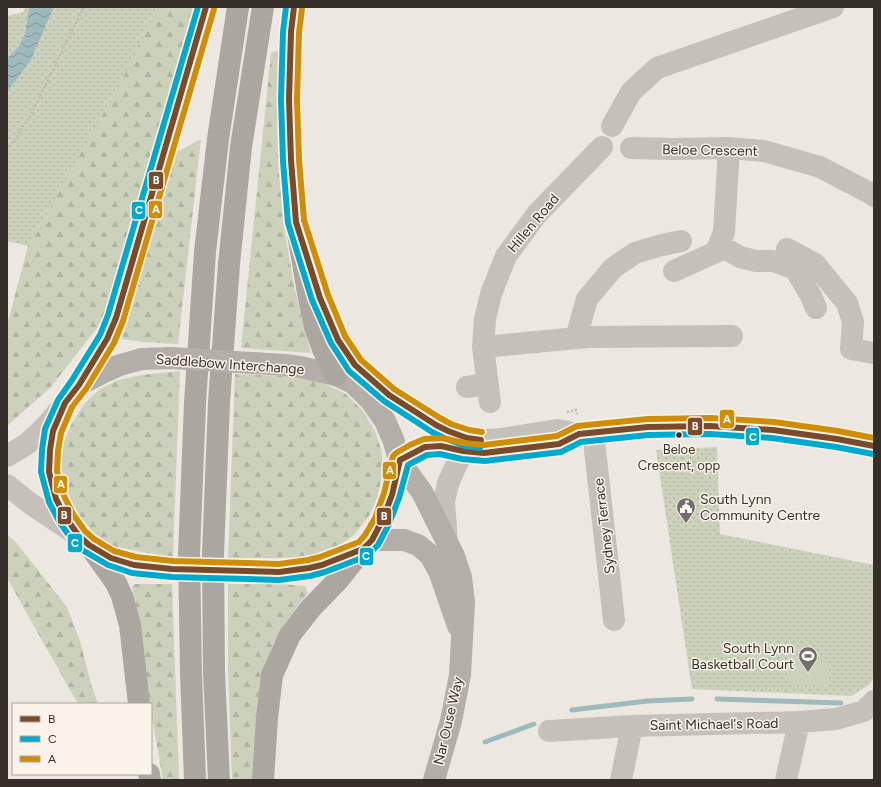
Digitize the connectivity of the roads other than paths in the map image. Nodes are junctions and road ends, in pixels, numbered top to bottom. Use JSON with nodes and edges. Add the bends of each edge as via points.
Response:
{"nodes":[{"id":1,"x":206,"y":7,"type":"edge"},
{"id":2,"x":238,"y":7,"type":"edge"},
{"id":3,"x":263,"y":7,"type":"edge"},
{"id":4,"x":294,"y":7,"type":"edge"},
{"id":5,"x":832,"y":7,"type":"edge"},
{"id":6,"x":612,"y":126,"type":"junction"},
{"id":7,"x":602,"y":147,"type":"junction"},
{"id":8,"x":631,"y":148,"type":"junction"},
{"id":9,"x":729,"y":148,"type":"junction"},
{"id":10,"x":874,"y":196,"type":"edge"},
{"id":11,"x":296,"y":222,"type":"junction"},
{"id":12,"x":681,"y":241,"type":"dead end"},
{"id":13,"x":719,"y":245,"type":"junction"},
{"id":14,"x":787,"y":249,"type":"dead end"},
{"id":15,"x":674,"y":271,"type":"dead end"},
{"id":16,"x":816,"y":308,"type":"dead end"},
{"id":17,"x":732,"y":336,"type":"dead end"},
{"id":18,"x":576,"y":338,"type":"junction"},
{"id":19,"x":483,"y":347,"type":"junction"},
{"id":20,"x":874,"y":353,"type":"edge"},
{"id":21,"x":345,"y":379,"type":"junction"},
{"id":22,"x":79,"y":385,"type":"junction"},
{"id":23,"x":482,"y":391,"type":"dead end"},
{"id":24,"x":389,"y":395,"type":"junction"},
{"id":25,"x":65,"y":403,"type":"junction"},
{"id":26,"x":586,"y":433,"type":"junction"},
{"id":27,"x":874,"y":446,"type":"edge"},
{"id":28,"x":463,"y":451,"type":"junction"},
{"id":29,"x":7,"y":456,"type":"edge"},
{"id":30,"x":400,"y":461,"type":"junction"},
{"id":31,"x":7,"y":485,"type":"edge"},
{"id":32,"x":84,"y":541,"type":"junction"},
{"id":33,"x":447,"y":542,"type":"junction"},
{"id":34,"x":367,"y":544,"type":"junction"},
{"id":35,"x":614,"y":620,"type":"dead end"},
{"id":36,"x":462,"y":638,"type":"junction"},
{"id":37,"x":874,"y":701,"type":"edge"},
{"id":38,"x":139,"y":703,"type":"edge"},
{"id":39,"x":799,"y":722,"type":"junction"},
{"id":40,"x":632,"y":726,"type":"junction"},
{"id":41,"x":549,"y":731,"type":"dead end"},
{"id":42,"x":195,"y":780,"type":"edge"},
{"id":43,"x":219,"y":780,"type":"edge"},
{"id":44,"x":263,"y":780,"type":"edge"},
{"id":45,"x":434,"y":780,"type":"edge"},
{"id":46,"x":621,"y":780,"type":"edge"},
{"id":47,"x":786,"y":780,"type":"edge"}],
"edges":[{"from":1,"to":22,"type":"highway","via":[[116,318],[107,339]]},
{"from":2,"to":42,"type":"highway","via":[[218,139],[205,252],[195,403],[190,554]]},
{"from":3,"to":43,"type":"highway","via":[[240,162],[229,264],[219,402],[213,563],[214,673]]},
{"from":4,"to":11,"type":"highway","via":[[289,99]]},
{"from":5,"to":6,"type":"street","via":[[657,68],[631,92]]},
{"from":6,"to":7,"type":"street","via":[[607,128],[601,137]]},
{"from":6,"to":8,"type":"street","via":[[627,129],[632,138]]},
{"from":7,"to":8,"type":"street","via":[[614,157],[624,155]]},
{"from":7,"to":19,"type":"street","name":"Hillen Road","via":[[537,214],[506,256],[491,294],[485,319]]},
{"from":8,"to":9,"type":"street","name":"Beloe Crescent"},
{"from":9,"to":10,"type":"street","name":"Beloe Crescent","via":[[764,152],[820,167]]},
{"from":9,"to":13,"type":"street","via":[[724,232]]},
{"from":11,"to":21,"type":"highway","via":[[315,326],[323,349]]},
{"from":11,"to":24,"type":"street","via":[[320,298],[338,340],[355,365]]},
{"from":12,"to":18,"type":"street","via":[[635,253],[613,268],[587,299]]},
{"from":13,"to":15,"type":"street","via":[[716,252]]},
{"from":13,"to":16,"type":"street","via":[[740,257],[756,261],[773,261],[795,269]]},
{"from":14,"to":20,"type":"street","via":[[815,264],[847,303],[853,322],[851,348]]},
{"from":17,"to":18,"type":"street"},
{"from":18,"to":19,"type":"street"},
{"from":19,"to":23,"type":"street","name":"Hillen Road"},
{"from":21,"to":22,"type":"main road","name":"Saddlebow Interchange","bridge":true,"via":[[300,366],[171,358],[142,359],[120,365]]},
{"from":21,"to":24,"type":"street"},
{"from":21,"to":30,"type":"main road","via":[[372,402],[385,421]]},
{"from":22,"to":25,"type":"main road","name":"Saddlebow Interchange"},
{"from":24,"to":26,"type":"street","via":[[436,425],[467,438],[502,439],[557,430]]},
{"from":25,"to":29,"type":"street","via":[[27,444]]},
{"from":25,"to":32,"type":"main road","name":"Saddlebow Interchange","via":[[53,431],[49,472],[56,499],[66,518]]},
{"from":26,"to":27,"type":"street","via":[[648,427],[710,426],[773,430]]},
{"from":26,"to":28,"type":"street","via":[[559,444],[484,453]]},
{"from":26,"to":35,"type":"street","name":"Sydney Terrace"},
{"from":28,"to":30,"type":"street","via":[[441,446],[425,447]]},
{"from":28,"to":33,"type":"street","via":[[448,483],[444,502]]},
{"from":30,"to":33,"type":"main road","name":"Nar Ouse Way","via":[[422,492]]},
{"from":30,"to":34,"type":"main road","via":[[392,495],[382,521]]},
{"from":31,"to":32,"type":"street"},
{"from":32,"to":34,"type":"main road","name":"Saddlebow Interchange","bridge":true,"via":[[111,558],[134,565],[172,569],[279,572],[322,566]]},
{"from":32,"to":38,"type":"highway","via":[[116,583],[122,596],[130,626]]},
{"from":33,"to":36,"type":"main road","name":"Nar Ouse Way","via":[[461,577],[464,602]]},
{"from":34,"to":36,"type":"main road","name":"Nar Ouse Way","via":[[404,540],[418,545],[430,555],[439,571]]},
{"from":34,"to":44,"type":"highway","via":[[290,635],[275,668],[267,718]]},
{"from":36,"to":45,"type":"main road","name":"Nar Ouse Way","via":[[460,675],[451,721]]},
{"from":37,"to":39,"type":"street","name":"Saint Michael's Road","via":[[864,712],[836,720]]},
{"from":39,"to":40,"type":"street","name":"Saint Michael's Road"},
{"from":39,"to":47,"type":"street"},
{"from":40,"to":41,"type":"street","name":"Saint Michael's Road"},
{"from":40,"to":46,"type":"street"}]}
